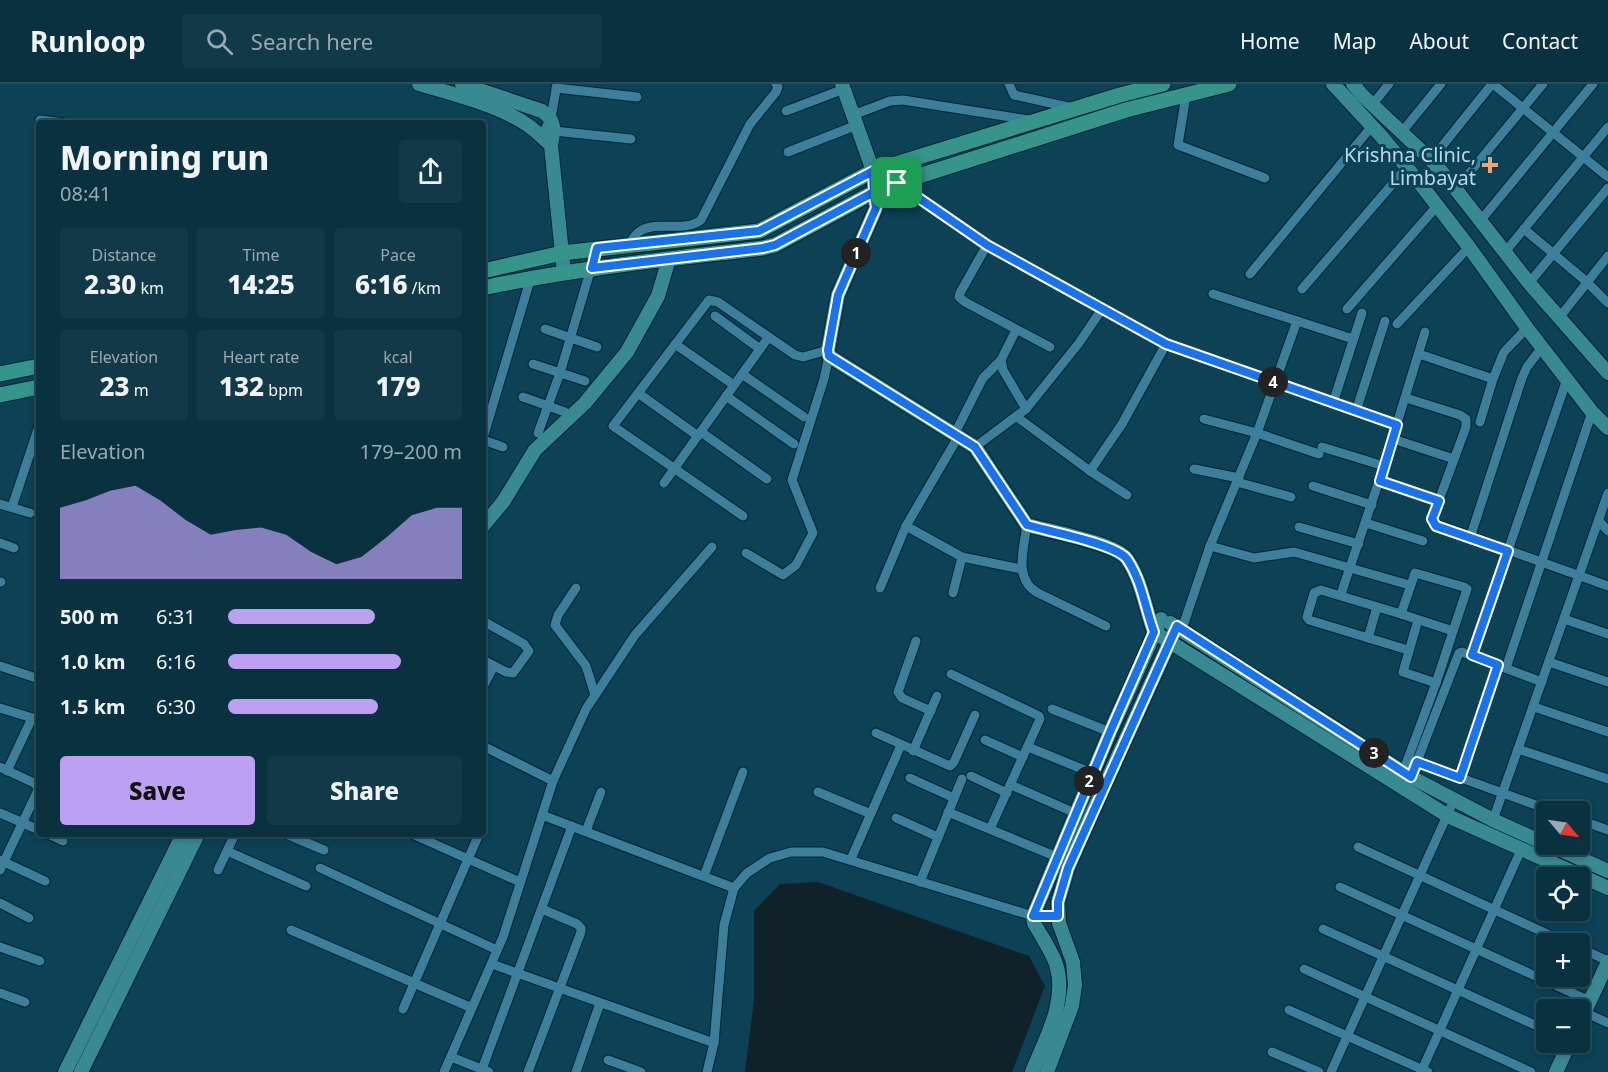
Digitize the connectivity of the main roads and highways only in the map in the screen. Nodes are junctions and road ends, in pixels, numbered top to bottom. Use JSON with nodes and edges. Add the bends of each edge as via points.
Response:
{"nodes":[{"id":1,"x":1162,"y":84,"type":"edge"},
{"id":2,"x":1229,"y":84,"type":"edge"},
{"id":3,"x":486,"y":270,"type":"edge"},
{"id":4,"x":486,"y":287,"type":"edge"},
{"id":5,"x":36,"y":367,"type":"edge"},
{"id":6,"x":0,"y":374,"type":"edge"},
{"id":7,"x":36,"y":388,"type":"edge"},
{"id":8,"x":0,"y":395,"type":"edge"}],
"edges":[{"from":1,"to":3,"type":"main road","via":[[873,171],[759,231],[562,253]]},
{"from":2,"to":4,"type":"main road","via":[[1125,110],[897,183],[775,245],[592,268]]},
{"from":5,"to":6,"type":"main road"},
{"from":7,"to":8,"type":"main road"}]}
